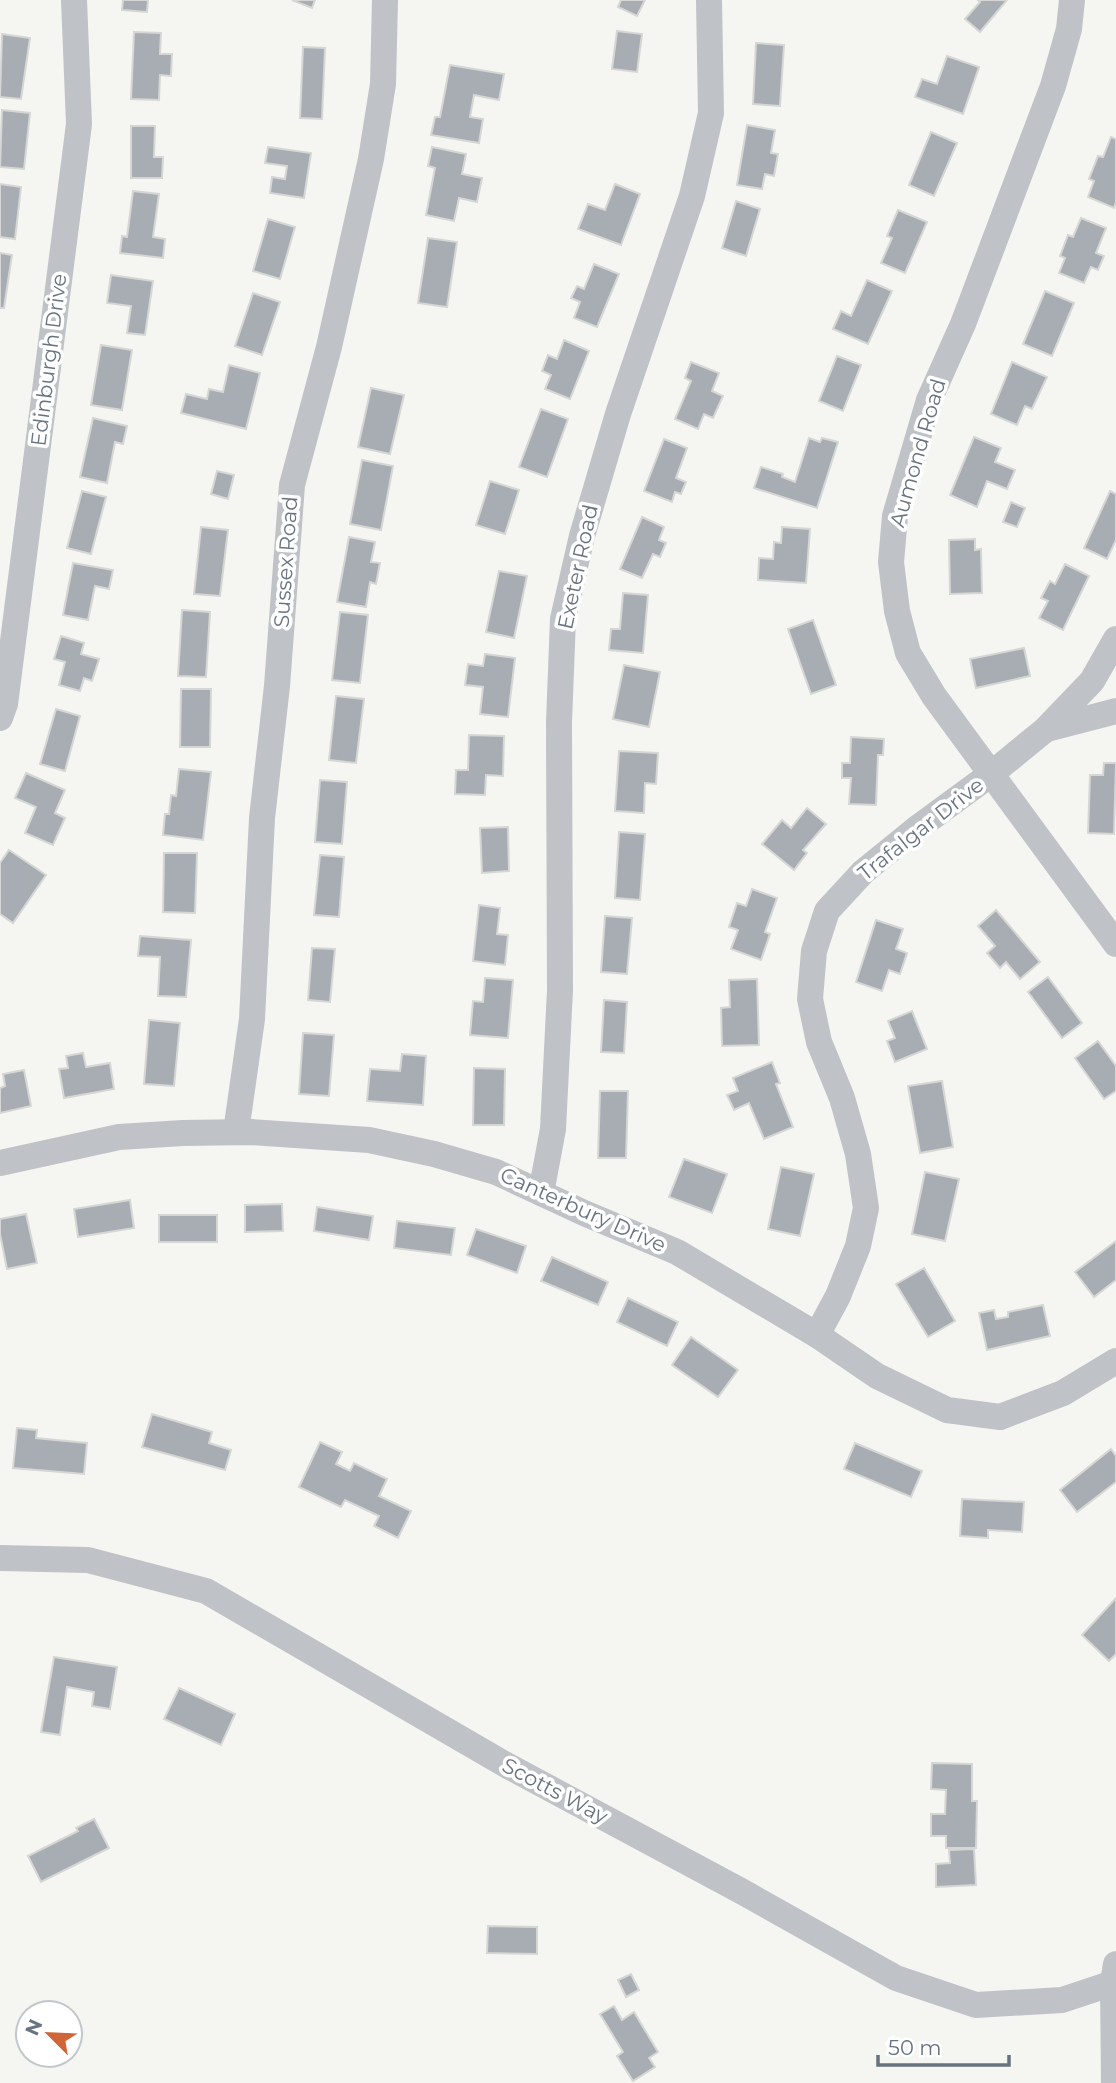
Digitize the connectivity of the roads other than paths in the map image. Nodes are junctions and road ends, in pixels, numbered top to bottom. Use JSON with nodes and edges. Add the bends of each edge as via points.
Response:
{"nodes":[{"id":1,"x":74,"y":0,"type":"edge"},
{"id":2,"x":385,"y":0,"type":"edge"},
{"id":3,"x":709,"y":0,"type":"edge"},
{"id":4,"x":1072,"y":0,"type":"edge"},
{"id":5,"x":1116,"y":639,"type":"edge"},
{"id":6,"x":1116,"y":711,"type":"edge"},
{"id":7,"x":0,"y":718,"type":"edge"},
{"id":8,"x":1045,"y":730,"type":"junction"},
{"id":9,"x":991,"y":774,"type":"junction"},
{"id":10,"x":1116,"y":944,"type":"edge"},
{"id":11,"x":236,"y":1132,"type":"junction"},
{"id":12,"x":0,"y":1163,"type":"edge"},
{"id":13,"x":541,"y":1193,"type":"junction"},
{"id":14,"x":817,"y":1335,"type":"junction"},
{"id":15,"x":1116,"y":1361,"type":"edge"},
{"id":16,"x":0,"y":1558,"type":"edge"},
{"id":17,"x":1114,"y":1973,"type":"edge"},
{"id":18,"x":1114,"y":2083,"type":"edge"}],
"edges":[{"from":1,"to":7,"type":"street","name":"Edinburgh Drive","via":[[79,124]]},
{"from":2,"to":11,"type":"street","name":"Sussex Road","via":[[383,84],[371,159],[292,485],[262,818],[252,1019]]},
{"from":3,"to":13,"type":"street","name":"Exeter Road","via":[[712,113],[692,196],[582,536],[563,619],[560,990],[553,1129]]},
{"from":4,"to":9,"type":"street","name":"Aumond Road","via":[[1053,86],[963,324],[929,400],[895,516],[891,562],[908,653]]},
{"from":5,"to":8,"type":"street","name":"Trafalgar Drive","via":[[1091,681]]},
{"from":6,"to":8,"type":"street"},
{"from":8,"to":9,"type":"street","name":"Trafalgar Drive"},
{"from":9,"to":10,"type":"street","name":"Aumond Road"},
{"from":9,"to":14,"type":"street","name":"Trafalgar Drive","via":[[863,872],[827,911],[814,951],[810,999],[819,1042],[858,1154],[866,1208],[859,1246]]},
{"from":11,"to":12,"type":"street","name":"Canterbury Drive","via":[[118,1137]]},
{"from":11,"to":13,"type":"street","name":"Canterbury Drive","via":[[369,1140],[496,1171]]},
{"from":13,"to":14,"type":"street","name":"Canterbury Drive","via":[[677,1252]]},
{"from":14,"to":15,"type":"street","name":"Canterbury Drive","via":[[877,1376],[947,1410],[1000,1417],[1063,1392]]},
{"from":16,"to":17,"type":"street","name":"Scotts Way","via":[[88,1560],[206,1591],[508,1766],[896,1978],[976,2005],[1062,2000]]},
{"from":17,"to":18,"type":"street"}]}
